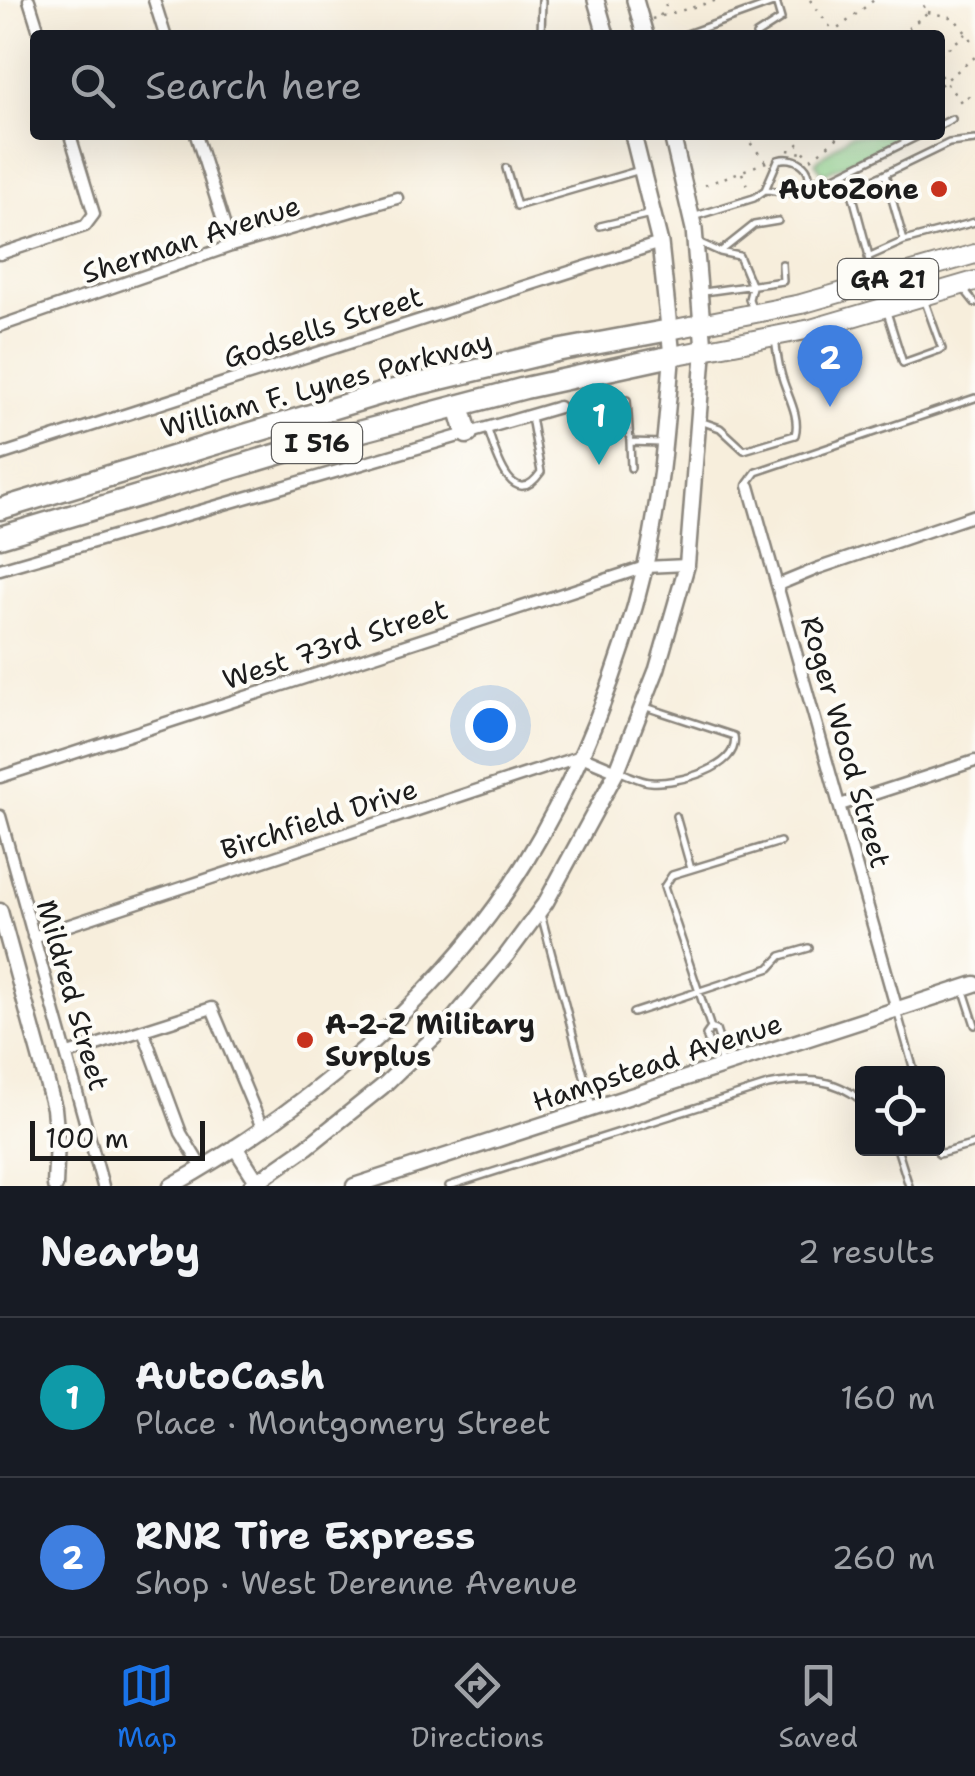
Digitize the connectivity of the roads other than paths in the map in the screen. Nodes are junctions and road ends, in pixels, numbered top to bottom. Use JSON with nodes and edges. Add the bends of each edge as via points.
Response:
{"nodes":[{"id":1,"x":29,"y":0,"type":"edge"},
{"id":2,"x":154,"y":0,"type":"edge"},
{"id":3,"x":542,"y":0,"type":"edge"},
{"id":4,"x":596,"y":0,"type":"edge"},
{"id":5,"x":635,"y":0,"type":"edge"},
{"id":6,"x":643,"y":29,"type":"edge"},
{"id":7,"x":38,"y":30,"type":"edge"},
{"id":8,"x":163,"y":30,"type":"edge"},
{"id":9,"x":541,"y":30,"type":"edge"},
{"id":10,"x":605,"y":30,"type":"edge"},
{"id":11,"x":698,"y":30,"type":"edge"},
{"id":12,"x":764,"y":30,"type":"edge"},
{"id":13,"x":952,"y":119,"type":"dead end"},
{"id":14,"x":945,"y":122,"type":"edge"},
{"id":15,"x":72,"y":140,"type":"edge"},
{"id":16,"x":198,"y":140,"type":"edge"},
{"id":17,"x":635,"y":140,"type":"edge"},
{"id":18,"x":673,"y":140,"type":"edge"},
{"id":19,"x":910,"y":140,"type":"edge"},
{"id":20,"x":975,"y":140,"type":"edge"},
{"id":21,"x":506,"y":168,"type":"dead end"},
{"id":22,"x":643,"y":169,"type":"junction"},
{"id":23,"x":886,"y":174,"type":"junction"},
{"id":24,"x":806,"y":182,"type":"junction"},
{"id":25,"x":765,"y":190,"type":"junction"},
{"id":26,"x":397,"y":198,"type":"dead end"},
{"id":27,"x":654,"y":214,"type":"junction"},
{"id":28,"x":692,"y":217,"type":"junction"},
{"id":29,"x":778,"y":220,"type":"dead end"},
{"id":30,"x":975,"y":222,"type":"edge"},
{"id":31,"x":600,"y":226,"type":"dead end"},
{"id":32,"x":696,"y":241,"type":"junction"},
{"id":33,"x":904,"y":241,"type":"junction"},
{"id":34,"x":660,"y":242,"type":"junction"},
{"id":35,"x":231,"y":246,"type":"junction"},
{"id":36,"x":720,"y":252,"type":"junction"},
{"id":37,"x":0,"y":254,"type":"edge"},
{"id":38,"x":975,"y":254,"type":"edge"},
{"id":39,"x":869,"y":256,"type":"junction"},
{"id":40,"x":782,"y":264,"type":"dead end"},
{"id":41,"x":874,"y":283,"type":"junction"},
{"id":42,"x":968,"y":284,"type":"edge"},
{"id":43,"x":752,"y":287,"type":"junction"},
{"id":44,"x":701,"y":293,"type":"junction"},
{"id":45,"x":923,"y":298,"type":"junction"},
{"id":46,"x":975,"y":303,"type":"edge"},
{"id":47,"x":887,"y":308,"type":"junction"},
{"id":48,"x":754,"y":314,"type":"junction"},
{"id":49,"x":837,"y":322,"type":"junction"},
{"id":50,"x":704,"y":324,"type":"junction"},
{"id":51,"x":0,"y":326,"type":"edge"},
{"id":52,"x":670,"y":330,"type":"junction"},
{"id":53,"x":774,"y":336,"type":"junction"},
{"id":54,"x":704,"y":349,"type":"junction"},
{"id":55,"x":672,"y":356,"type":"junction"},
{"id":56,"x":848,"y":358,"type":"dead end"},
{"id":57,"x":975,"y":398,"type":"edge"},
{"id":58,"x":459,"y":406,"type":"junction"},
{"id":59,"x":559,"y":407,"type":"dead end"},
{"id":60,"x":578,"y":411,"type":"dead end"},
{"id":61,"x":530,"y":415,"type":"junction"},
{"id":62,"x":700,"y":421,"type":"junction"},
{"id":63,"x":488,"y":428,"type":"junction"},
{"id":64,"x":466,"y":434,"type":"junction"},
{"id":65,"x":630,"y":442,"type":"junction"},
{"id":66,"x":664,"y":443,"type":"junction"},
{"id":67,"x":0,"y":454,"type":"edge"},
{"id":68,"x":630,"y":468,"type":"dead end"},
{"id":69,"x":749,"y":486,"type":"joint"},
{"id":70,"x":0,"y":509,"type":"edge"},
{"id":71,"x":975,"y":516,"type":"edge"},
{"id":72,"x":0,"y":537,"type":"edge"},
{"id":73,"x":687,"y":564,"type":"junction"},
{"id":74,"x":645,"y":567,"type":"junction"},
{"id":75,"x":0,"y":569,"type":"edge"},
{"id":76,"x":778,"y":585,"type":"junction"},
{"id":77,"x":643,"y":706,"type":"junction"},
{"id":78,"x":581,"y":756,"type":"junction"},
{"id":79,"x":975,"y":761,"type":"edge"},
{"id":80,"x":618,"y":771,"type":"junction"},
{"id":81,"x":0,"y":777,"type":"edge"},
{"id":82,"x":840,"y":805,"type":"junction"},
{"id":83,"x":0,"y":816,"type":"edge"},
{"id":84,"x":676,"y":816,"type":"dead end"},
{"id":85,"x":780,"y":842,"type":"dead end"},
{"id":86,"x":692,"y":869,"type":"junction"},
{"id":87,"x":540,"y":910,"type":"junction"},
{"id":88,"x":0,"y":911,"type":"edge"},
{"id":89,"x":33,"y":937,"type":"junction"},
{"id":90,"x":809,"y":948,"type":"dead end"},
{"id":91,"x":969,"y":986,"type":"edge"},
{"id":92,"x":701,"y":992,"type":"junction"},
{"id":93,"x":897,"y":1010,"type":"junction"},
{"id":94,"x":633,"y":1013,"type":"dead end"},
{"id":95,"x":975,"y":1025,"type":"edge"},
{"id":96,"x":143,"y":1030,"type":"junction"},
{"id":97,"x":68,"y":1054,"type":"junction"},
{"id":98,"x":720,"y":1060,"type":"junction"},
{"id":99,"x":913,"y":1066,"type":"edge"},
{"id":100,"x":855,"y":1096,"type":"edge"},
{"id":101,"x":593,"y":1109,"type":"junction"},
{"id":102,"x":263,"y":1130,"type":"junction"},
{"id":103,"x":975,"y":1144,"type":"edge"},
{"id":104,"x":235,"y":1147,"type":"junction"},
{"id":105,"x":945,"y":1152,"type":"edge"},
{"id":106,"x":900,"y":1156,"type":"edge"},
{"id":107,"x":202,"y":1168,"type":"junction"},
{"id":108,"x":256,"y":1185,"type":"edge"},
{"id":109,"x":55,"y":1186,"type":"edge"},
{"id":110,"x":103,"y":1186,"type":"edge"},
{"id":111,"x":171,"y":1186,"type":"edge"},
{"id":112,"x":354,"y":1186,"type":"edge"},
{"id":113,"x":449,"y":1186,"type":"edge"},
{"id":114,"x":909,"y":1186,"type":"edge"}],
"edges":[{"from":1,"to":7,"type":"street"},
{"from":2,"to":8,"type":"street"},
{"from":3,"to":9,"type":"lane"},
{"from":4,"to":10,"type":"main road"},
{"from":5,"to":6,"type":"main road"},
{"from":11,"to":12,"type":"lane","via":[[776,2],[781,20]]},
{"from":13,"to":14,"type":"lane"},
{"from":15,"to":37,"type":"street","via":[[94,214],[85,226]]},
{"from":16,"to":35,"type":"street"},
{"from":17,"to":22,"type":"main road"},
{"from":18,"to":28,"type":"main road"},
{"from":19,"to":24,"type":"lane","via":[[835,178]]},
{"from":20,"to":23,"type":"lane","via":[[948,143]]},
{"from":21,"to":22,"type":"lane","via":[[518,206]]},
{"from":22,"to":27,"type":"main road"},
{"from":23,"to":33,"type":"lane"},
{"from":23,"to":39,"type":"lane","via":[[850,189]]},
{"from":24,"to":25,"type":"lane","via":[[795,192]]},
{"from":24,"to":25,"type":"lane","via":[[806,168],[790,157],[778,160]]},
{"from":25,"to":28,"type":"lane"},
{"from":26,"to":35,"type":"street","name":"Sherman Avenue"},
{"from":27,"to":31,"type":"lane"},
{"from":27,"to":34,"type":"main road"},
{"from":28,"to":32,"type":"main road"},
{"from":29,"to":36,"type":"lane","via":[[754,225]]},
{"from":30,"to":33,"type":"lane"},
{"from":32,"to":36,"type":"lane"},
{"from":32,"to":44,"type":"main road"},
{"from":33,"to":39,"type":"lane"},
{"from":34,"to":52,"type":"main road"},
{"from":34,"to":67,"type":"street","name":"Godsells Street"},
{"from":35,"to":51,"type":"street","name":"Sherman Avenue"},
{"from":36,"to":43,"type":"lane","via":[[740,256]]},
{"from":38,"to":41,"type":"highway","number":"GA 21"},
{"from":39,"to":41,"type":"lane"},
{"from":40,"to":43,"type":"lane","via":[[782,280]]},
{"from":41,"to":48,"type":"highway","number":"GA 21"},
{"from":42,"to":45,"type":"highway","number":"GA 21"},
{"from":42,"to":46,"type":"lane"},
{"from":43,"to":44,"type":"lane"},
{"from":43,"to":48,"type":"lane"},
{"from":44,"to":50,"type":"main road"},
{"from":45,"to":47,"type":"highway","number":"GA 21"},
{"from":45,"to":47,"type":"lane","via":[[942,350],[903,363]]},
{"from":47,"to":49,"type":"highway","number":"GA 21"},
{"from":48,"to":50,"type":"highway","number":"GA 21"},
{"from":49,"to":53,"type":"highway","number":"GA 21"},
{"from":49,"to":56,"type":"lane"},
{"from":50,"to":52,"type":"highway","number":"GA 21"},
{"from":50,"to":54,"type":"main road"},
{"from":52,"to":55,"type":"main road"},
{"from":52,"to":70,"type":"highway","name":"William F. Lynes Parkway","number":"I 516","via":[[390,391]]},
{"from":53,"to":54,"type":"highway","number":"GA 21"},
{"from":53,"to":62,"type":"lane","via":[[795,435],[744,450],[720,428]]},
{"from":54,"to":55,"type":"highway","number":"GA 21"},
{"from":54,"to":62,"type":"street"},
{"from":55,"to":58,"type":"highway","name":"William F. Lynes Parkway","number":"I 516"},
{"from":55,"to":66,"type":"street"},
{"from":57,"to":69,"type":"lane","via":[[756,472]]},
{"from":58,"to":64,"type":"highway"},
{"from":58,"to":72,"type":"highway","name":"William F. Lynes Parkway","number":"I 516"},
{"from":59,"to":61,"type":"street"},
{"from":60,"to":65,"type":"lane","via":[[627,400]]},
{"from":61,"to":63,"type":"street"},
{"from":61,"to":63,"type":"lane","via":[[541,472],[532,482],[521,485],[504,474]]},
{"from":62,"to":73,"type":"street"},
{"from":63,"to":64,"type":"street"},
{"from":64,"to":75,"type":"street"},
{"from":65,"to":66,"type":"lane"},
{"from":65,"to":68,"type":"lane"},
{"from":66,"to":74,"type":"street"},
{"from":69,"to":76,"type":"street","name":"Roger Wood Street"},
{"from":71,"to":76,"type":"street"},
{"from":73,"to":74,"type":"street","name":"West 73rd Street"},
{"from":73,"to":77,"type":"street"},
{"from":74,"to":78,"type":"street"},
{"from":74,"to":81,"type":"street","name":"West 73rd Street"},
{"from":76,"to":82,"type":"street","name":"Roger Wood Street"},
{"from":77,"to":80,"type":"street"},
{"from":77,"to":80,"type":"lane","via":[[734,736],[731,755],[709,770],[651,782]]},
{"from":78,"to":80,"type":"street"},
{"from":78,"to":89,"type":"street","name":"Birchfield Drive"},
{"from":78,"to":102,"type":"street","via":[[525,862],[478,928],[380,1033]]},
{"from":79,"to":82,"type":"street"},
{"from":80,"to":87,"type":"street"},
{"from":82,"to":93,"type":"street","name":"Roger Wood Street"},
{"from":83,"to":89,"type":"street","name":"Mildred Street"},
{"from":84,"to":86,"type":"lane"},
{"from":85,"to":86,"type":"lane"},
{"from":86,"to":92,"type":"lane","via":[[672,874],[664,887]]},
{"from":87,"to":101,"type":"lane"},
{"from":87,"to":108,"type":"street","via":[[453,1018],[383,1086]]},
{"from":88,"to":109,"type":"street","via":[[54,1108]]},
{"from":89,"to":97,"type":"street","name":"Mildred Street"},
{"from":90,"to":92,"type":"lane"},
{"from":91,"to":93,"type":"street","name":"Hampstead Avenue"},
{"from":91,"to":95,"type":"lane"},
{"from":92,"to":94,"type":"lane"},
{"from":92,"to":98,"type":"lane","via":[[722,1048]]},
{"from":93,"to":98,"type":"street","name":"Hampstead Avenue"},
{"from":93,"to":99,"type":"lane"},
{"from":96,"to":97,"type":"street"},
{"from":96,"to":102,"type":"street","via":[[212,1008]]},
{"from":96,"to":107,"type":"street","via":[[181,1133]]},
{"from":97,"to":110,"type":"street","name":"Mildred Street"},
{"from":98,"to":101,"type":"street","name":"Hampstead Avenue"},
{"from":100,"to":113,"type":"lane","via":[[808,1078],[768,1085]]},
{"from":101,"to":112,"type":"street","name":"Hampstead Avenue"},
{"from":102,"to":104,"type":"street"},
{"from":103,"to":105,"type":"lane"},
{"from":104,"to":107,"type":"street"},
{"from":104,"to":108,"type":"street"},
{"from":106,"to":114,"type":"lane"},
{"from":107,"to":111,"type":"street"}]}
